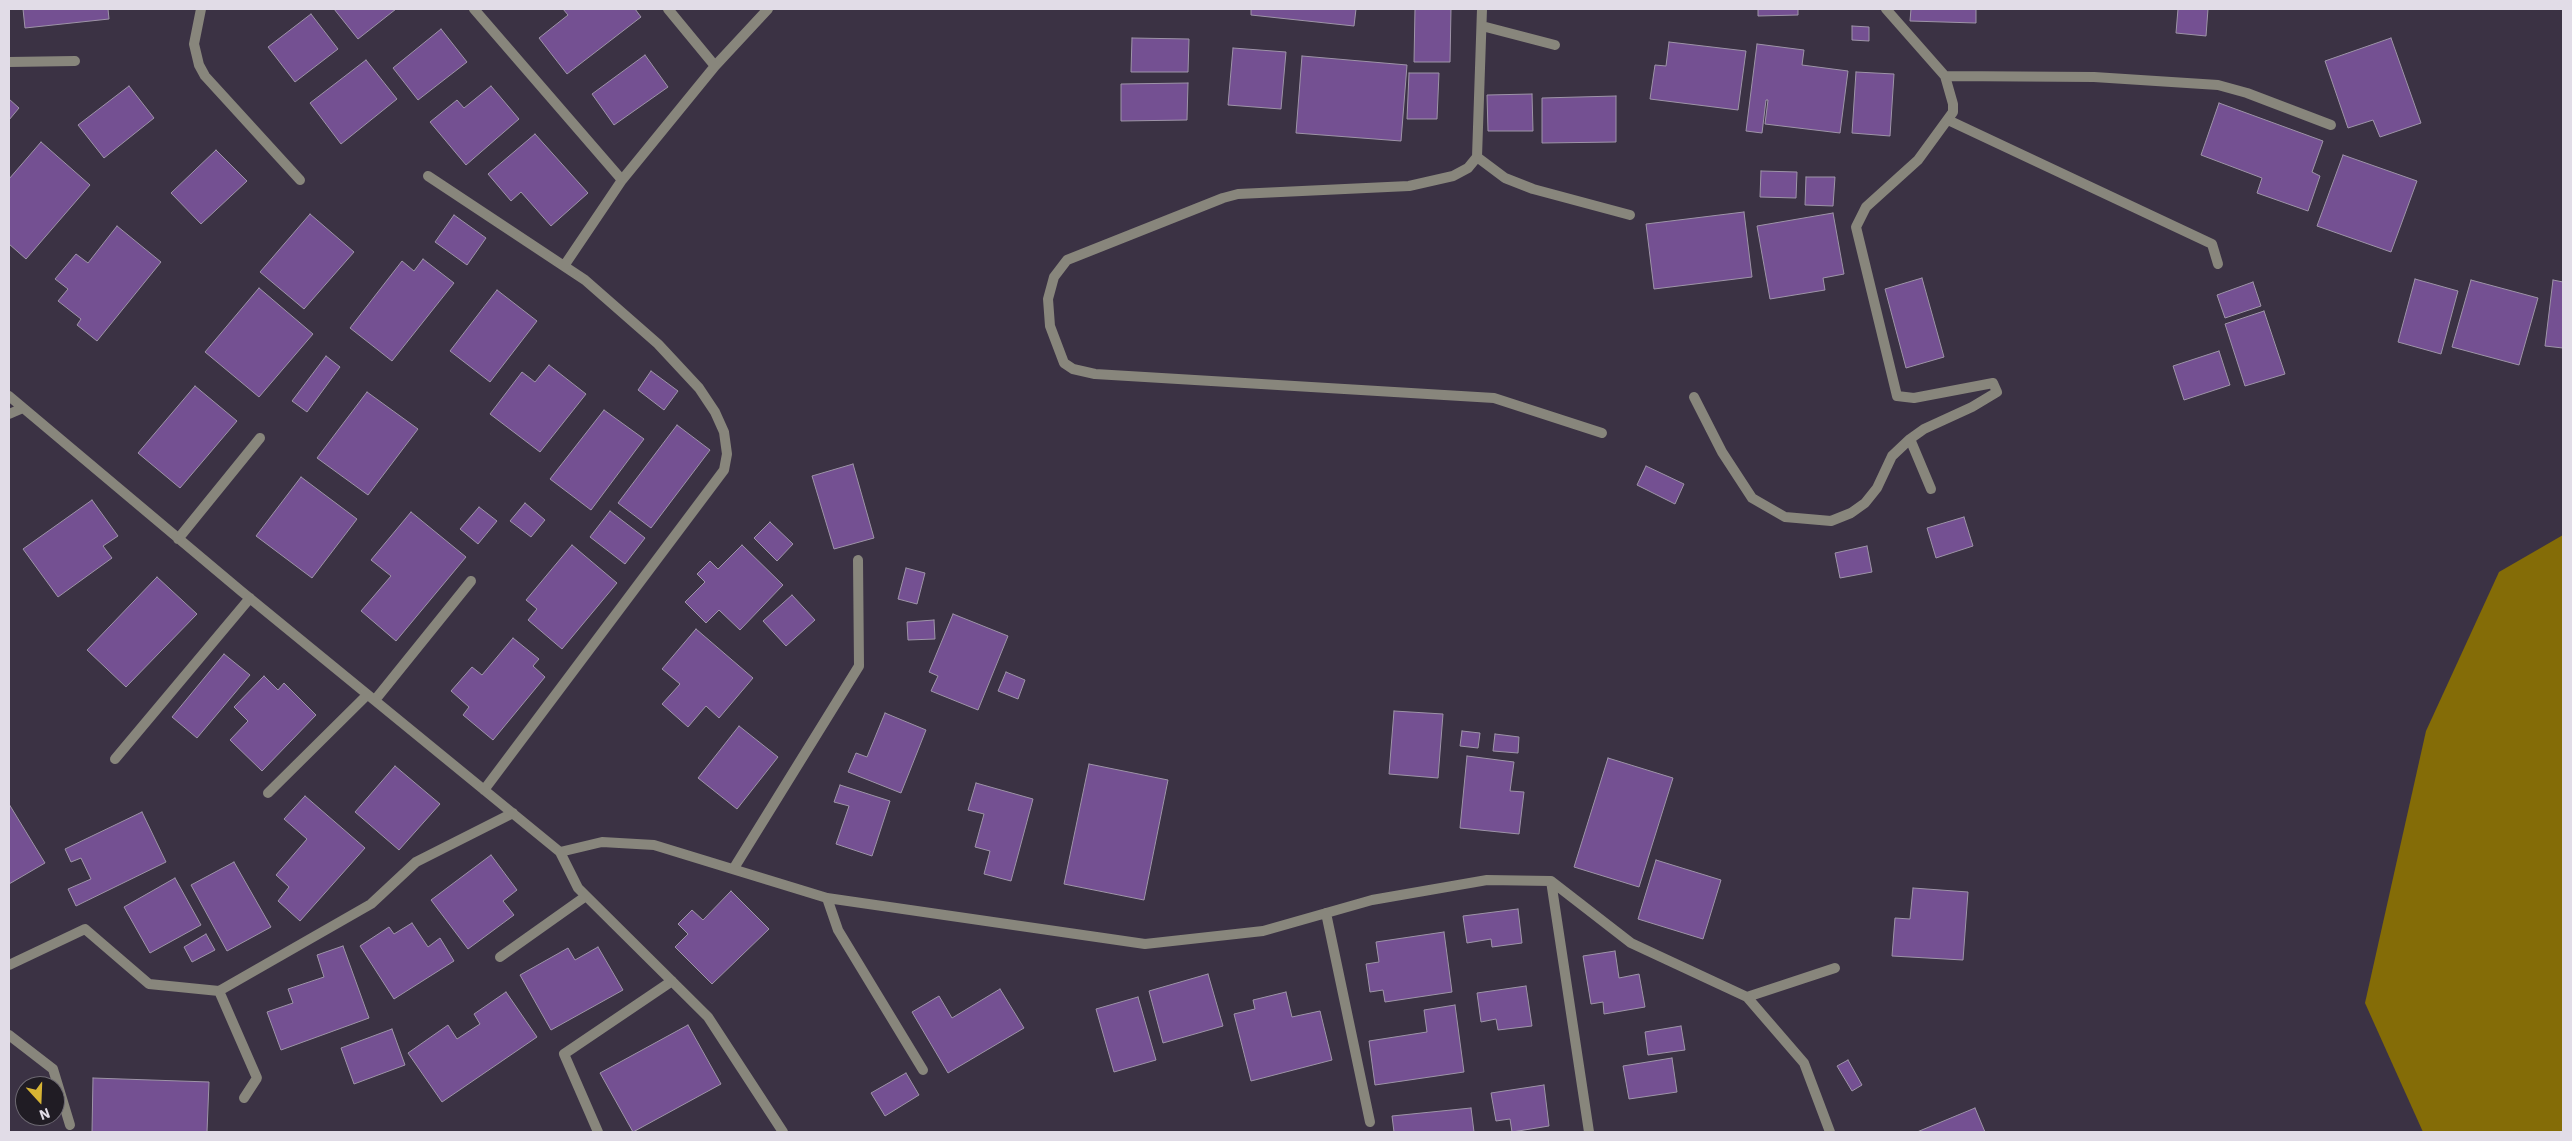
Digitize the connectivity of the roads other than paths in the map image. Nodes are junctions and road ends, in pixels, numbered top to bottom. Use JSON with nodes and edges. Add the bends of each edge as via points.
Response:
{"nodes":[{"id":1,"x":200,"y":9,"type":"edge"},
{"id":2,"x":474,"y":9,"type":"edge"},
{"id":3,"x":668,"y":9,"type":"edge"},
{"id":4,"x":768,"y":9,"type":"edge"},
{"id":5,"x":1482,"y":9,"type":"edge"},
{"id":6,"x":1886,"y":9,"type":"edge"},
{"id":7,"x":1482,"y":26,"type":"junction"},
{"id":8,"x":1555,"y":45,"type":"dead end"},
{"id":9,"x":75,"y":61,"type":"dead end"},
{"id":10,"x":9,"y":62,"type":"edge"},
{"id":11,"x":715,"y":66,"type":"junction"},
{"id":12,"x":1945,"y":76,"type":"junction"},
{"id":13,"x":1948,"y":120,"type":"junction"},
{"id":14,"x":2331,"y":125,"type":"dead end"},
{"id":15,"x":1476,"y":157,"type":"junction"},
{"id":16,"x":428,"y":176,"type":"dead end"},
{"id":17,"x":300,"y":180,"type":"dead end"},
{"id":18,"x":622,"y":180,"type":"junction"},
{"id":19,"x":1630,"y":215,"type":"dead end"},
{"id":20,"x":2218,"y":264,"type":"dead end"},
{"id":21,"x":564,"y":266,"type":"junction"},
{"id":22,"x":9,"y":396,"type":"edge"},
{"id":23,"x":1694,"y":397,"type":"dead end"},
{"id":24,"x":23,"y":408,"type":"junction"},
{"id":25,"x":9,"y":414,"type":"edge"},
{"id":26,"x":1602,"y":432,"type":"dead end"},
{"id":27,"x":260,"y":438,"type":"dead end"},
{"id":28,"x":1910,"y":440,"type":"junction"},
{"id":29,"x":1931,"y":489,"type":"dead end"},
{"id":30,"x":178,"y":539,"type":"junction"},
{"id":31,"x":858,"y":560,"type":"dead end"},
{"id":32,"x":471,"y":581,"type":"dead end"},
{"id":33,"x":250,"y":598,"type":"junction"},
{"id":34,"x":371,"y":697,"type":"junction"},
{"id":35,"x":115,"y":758,"type":"dead end"},
{"id":36,"x":484,"y":790,"type":"junction"},
{"id":37,"x":268,"y":793,"type":"dead end"},
{"id":38,"x":513,"y":814,"type":"junction"},
{"id":39,"x":560,"y":852,"type":"junction"},
{"id":40,"x":734,"y":868,"type":"junction"},
{"id":41,"x":1551,"y":881,"type":"junction"},
{"id":42,"x":586,"y":896,"type":"junction"},
{"id":43,"x":827,"y":898,"type":"junction"},
{"id":44,"x":1326,"y":913,"type":"junction"},
{"id":45,"x":500,"y":957,"type":"dead end"},
{"id":46,"x":9,"y":964,"type":"edge"},
{"id":47,"x":1835,"y":968,"type":"dead end"},
{"id":48,"x":672,"y":981,"type":"junction"},
{"id":49,"x":219,"y":991,"type":"junction"},
{"id":50,"x":1747,"y":997,"type":"junction"},
{"id":51,"x":9,"y":1035,"type":"edge"},
{"id":52,"x":923,"y":1070,"type":"dead end"},
{"id":53,"x":244,"y":1098,"type":"dead end"},
{"id":54,"x":1370,"y":1122,"type":"dead end"},
{"id":55,"x":70,"y":1125,"type":"dead end"},
{"id":56,"x":598,"y":1132,"type":"edge"},
{"id":57,"x":783,"y":1132,"type":"edge"},
{"id":58,"x":1589,"y":1132,"type":"edge"},
{"id":59,"x":1830,"y":1132,"type":"edge"}],
"edges":[{"from":1,"to":17,"type":"street","via":[[194,44],[205,76]]},
{"from":2,"to":18,"type":"street"},
{"from":3,"to":11,"type":"street"},
{"from":4,"to":11,"type":"street"},
{"from":5,"to":7,"type":"street"},
{"from":6,"to":12,"type":"street"},
{"from":7,"to":8,"type":"street"},
{"from":7,"to":15,"type":"street"},
{"from":9,"to":10,"type":"street"},
{"from":11,"to":18,"type":"street"},
{"from":12,"to":13,"type":"street","via":[[1953,104]]},
{"from":12,"to":14,"type":"street","via":[[2094,77],[2218,85]]},
{"from":13,"to":20,"type":"street","via":[[2212,244]]},
{"from":13,"to":28,"type":"street","via":[[1918,160],[1866,208],[1856,227],[1897,396],[1914,398],[1993,383],[1997,392],[1924,429]]},
{"from":15,"to":19,"type":"street","via":[[1505,178],[1533,189]]},
{"from":15,"to":26,"type":"street","via":[[1468,168],[1453,176],[1409,186],[1238,194],[1067,260],[1054,277],[1048,299],[1050,326],[1058,352],[1064,363],[1073,369],[1095,374],[1494,398]]},
{"from":16,"to":21,"type":"street"},
{"from":18,"to":21,"type":"street"},
{"from":21,"to":36,"type":"street","via":[[585,280],[658,344],[699,388],[724,432],[728,454],[724,470]]},
{"from":22,"to":24,"type":"street"},
{"from":23,"to":28,"type":"street","via":[[1722,452],[1752,498],[1785,517],[1831,521],[1851,513],[1865,504],[1877,488],[1892,456]]},
{"from":24,"to":25,"type":"street"},
{"from":24,"to":30,"type":"street"},
{"from":27,"to":30,"type":"street"},
{"from":28,"to":29,"type":"street"},
{"from":30,"to":33,"type":"street"},
{"from":31,"to":40,"type":"street","via":[[859,666]]},
{"from":32,"to":34,"type":"street"},
{"from":33,"to":34,"type":"street"},
{"from":33,"to":35,"type":"street"},
{"from":34,"to":36,"type":"street"},
{"from":34,"to":37,"type":"street"},
{"from":36,"to":38,"type":"street"},
{"from":38,"to":39,"type":"street"},
{"from":38,"to":49,"type":"street","via":[[416,862],[371,904]]},
{"from":39,"to":40,"type":"street","via":[[602,842],[654,845]]},
{"from":39,"to":42,"type":"street","via":[[578,888]]},
{"from":40,"to":43,"type":"street"},
{"from":41,"to":44,"type":"street","via":[[1487,880],[1372,900]]},
{"from":41,"to":50,"type":"street","via":[[1631,943]]},
{"from":41,"to":58,"type":"street"},
{"from":42,"to":45,"type":"street"},
{"from":42,"to":48,"type":"street"},
{"from":43,"to":44,"type":"street","via":[[1145,944],[1263,931]]},
{"from":43,"to":52,"type":"street","via":[[838,930]]},
{"from":44,"to":54,"type":"street"},
{"from":46,"to":49,"type":"street","via":[[85,928],[149,984]]},
{"from":47,"to":50,"type":"street"},
{"from":48,"to":56,"type":"street","via":[[564,1054]]},
{"from":48,"to":57,"type":"street","via":[[708,1017]]},
{"from":49,"to":53,"type":"street","via":[[257,1078]]},
{"from":50,"to":59,"type":"street","via":[[1804,1063]]},
{"from":51,"to":55,"type":"street","via":[[53,1069]]}]}
